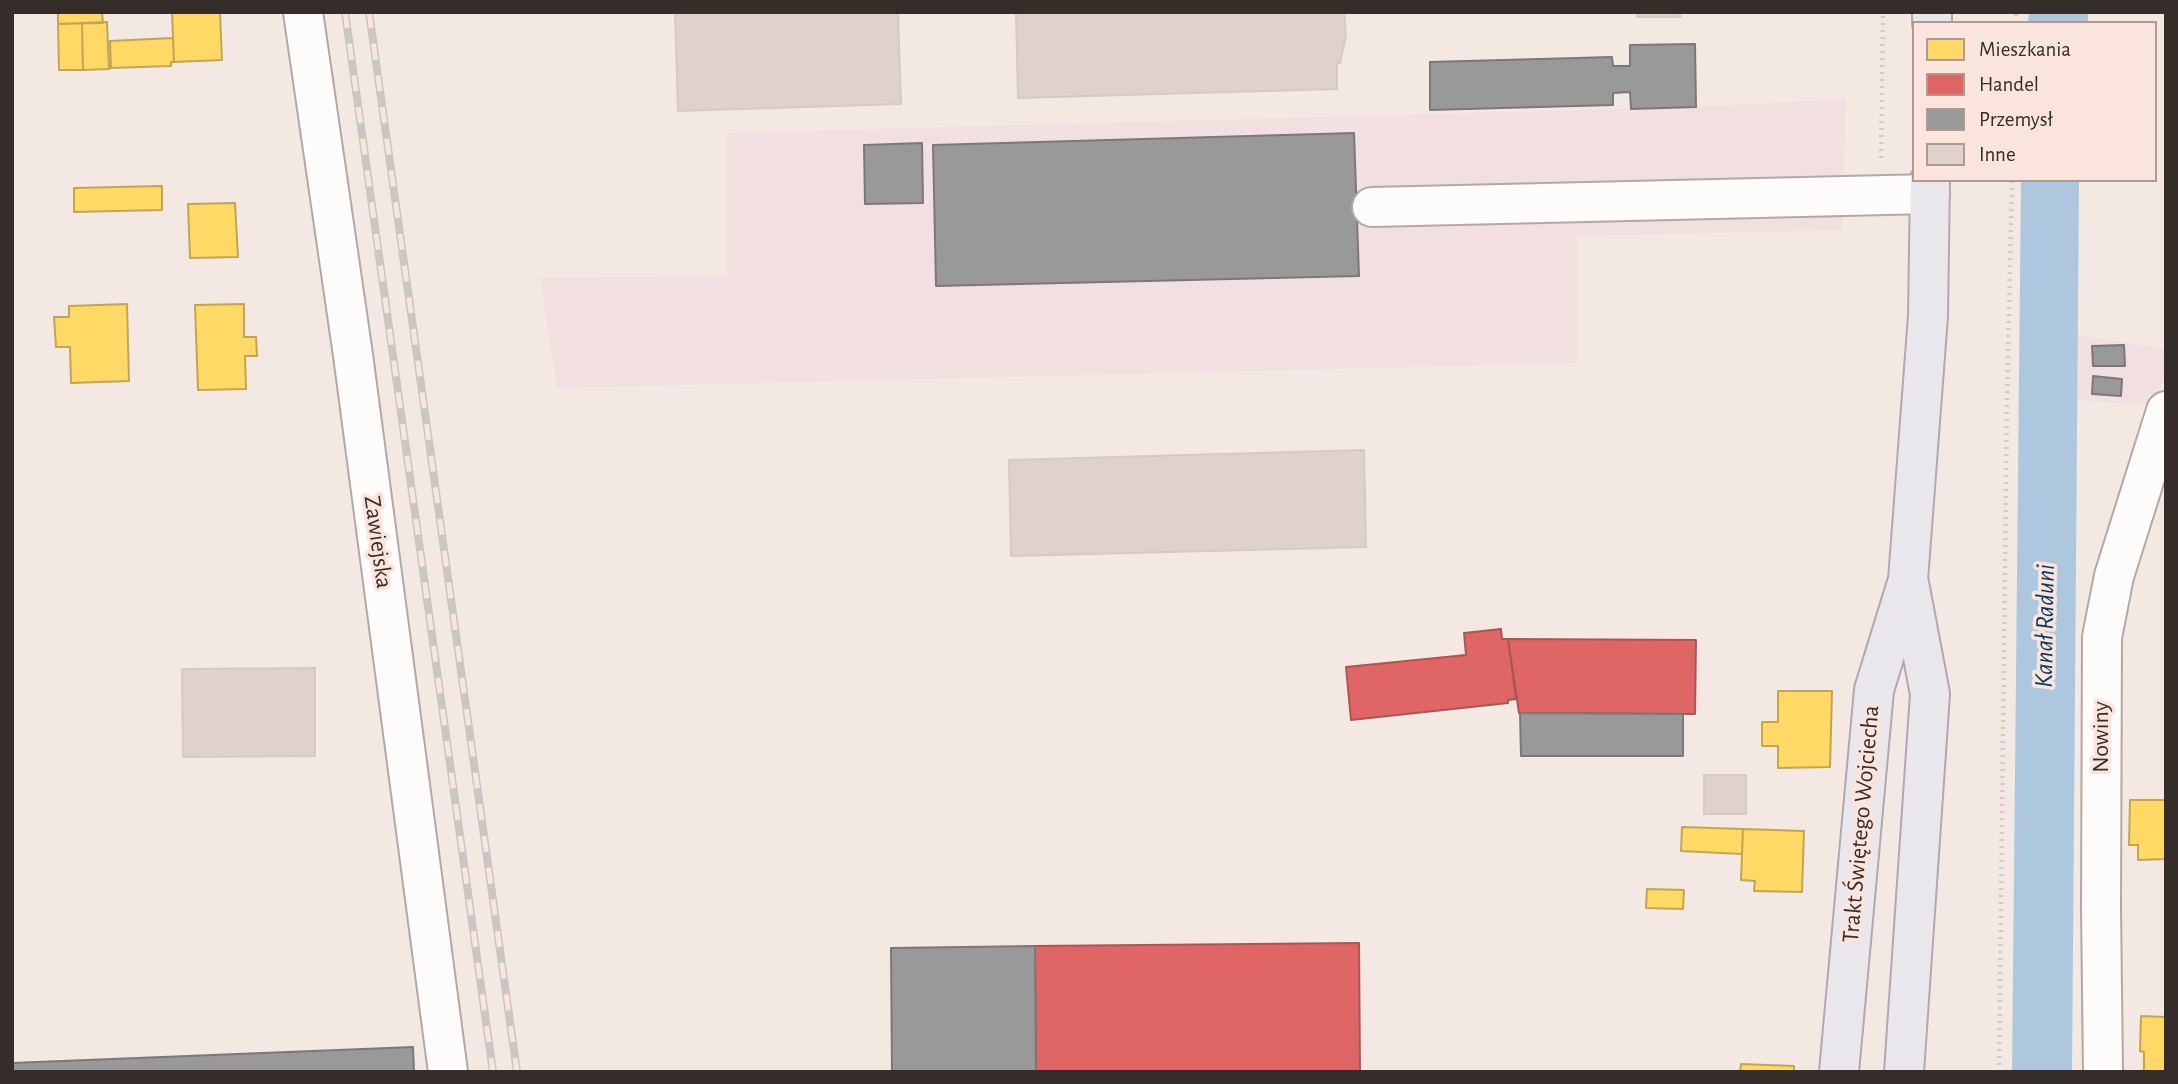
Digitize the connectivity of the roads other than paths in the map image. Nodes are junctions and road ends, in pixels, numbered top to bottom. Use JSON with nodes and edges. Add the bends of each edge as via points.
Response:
{"nodes":[{"id":1,"x":303,"y":12,"type":"edge"},
{"id":2,"x":1930,"y":187,"type":"edge"},
{"id":3,"x":1372,"y":207,"type":"dead end"},
{"id":4,"x":2166,"y":411,"type":"edge"},
{"id":5,"x":1908,"y":580,"type":"junction"},
{"id":6,"x":1841,"y":1069,"type":"edge"},
{"id":7,"x":448,"y":1072,"type":"edge"},
{"id":8,"x":1904,"y":1072,"type":"edge"},
{"id":9,"x":2103,"y":1072,"type":"edge"}],
"edges":[{"from":1,"to":7,"type":"street","name":"Zawiejska"},
{"from":2,"to":3,"type":"street","via":[[1880,195]]},
{"from":2,"to":5,"type":"main road","name":"Trakt Świętego Wojciecha","via":[[1928,316]]},
{"from":4,"to":9,"type":"street","name":"Nowiny","via":[[2114,576],[2102,637]]},
{"from":5,"to":6,"type":"main road","name":"Trakt Świętego Wojciecha","via":[[1874,690]]},
{"from":5,"to":8,"type":"main road","name":"Trakt Świętego Wojciecha","via":[[1930,694]]}]}
